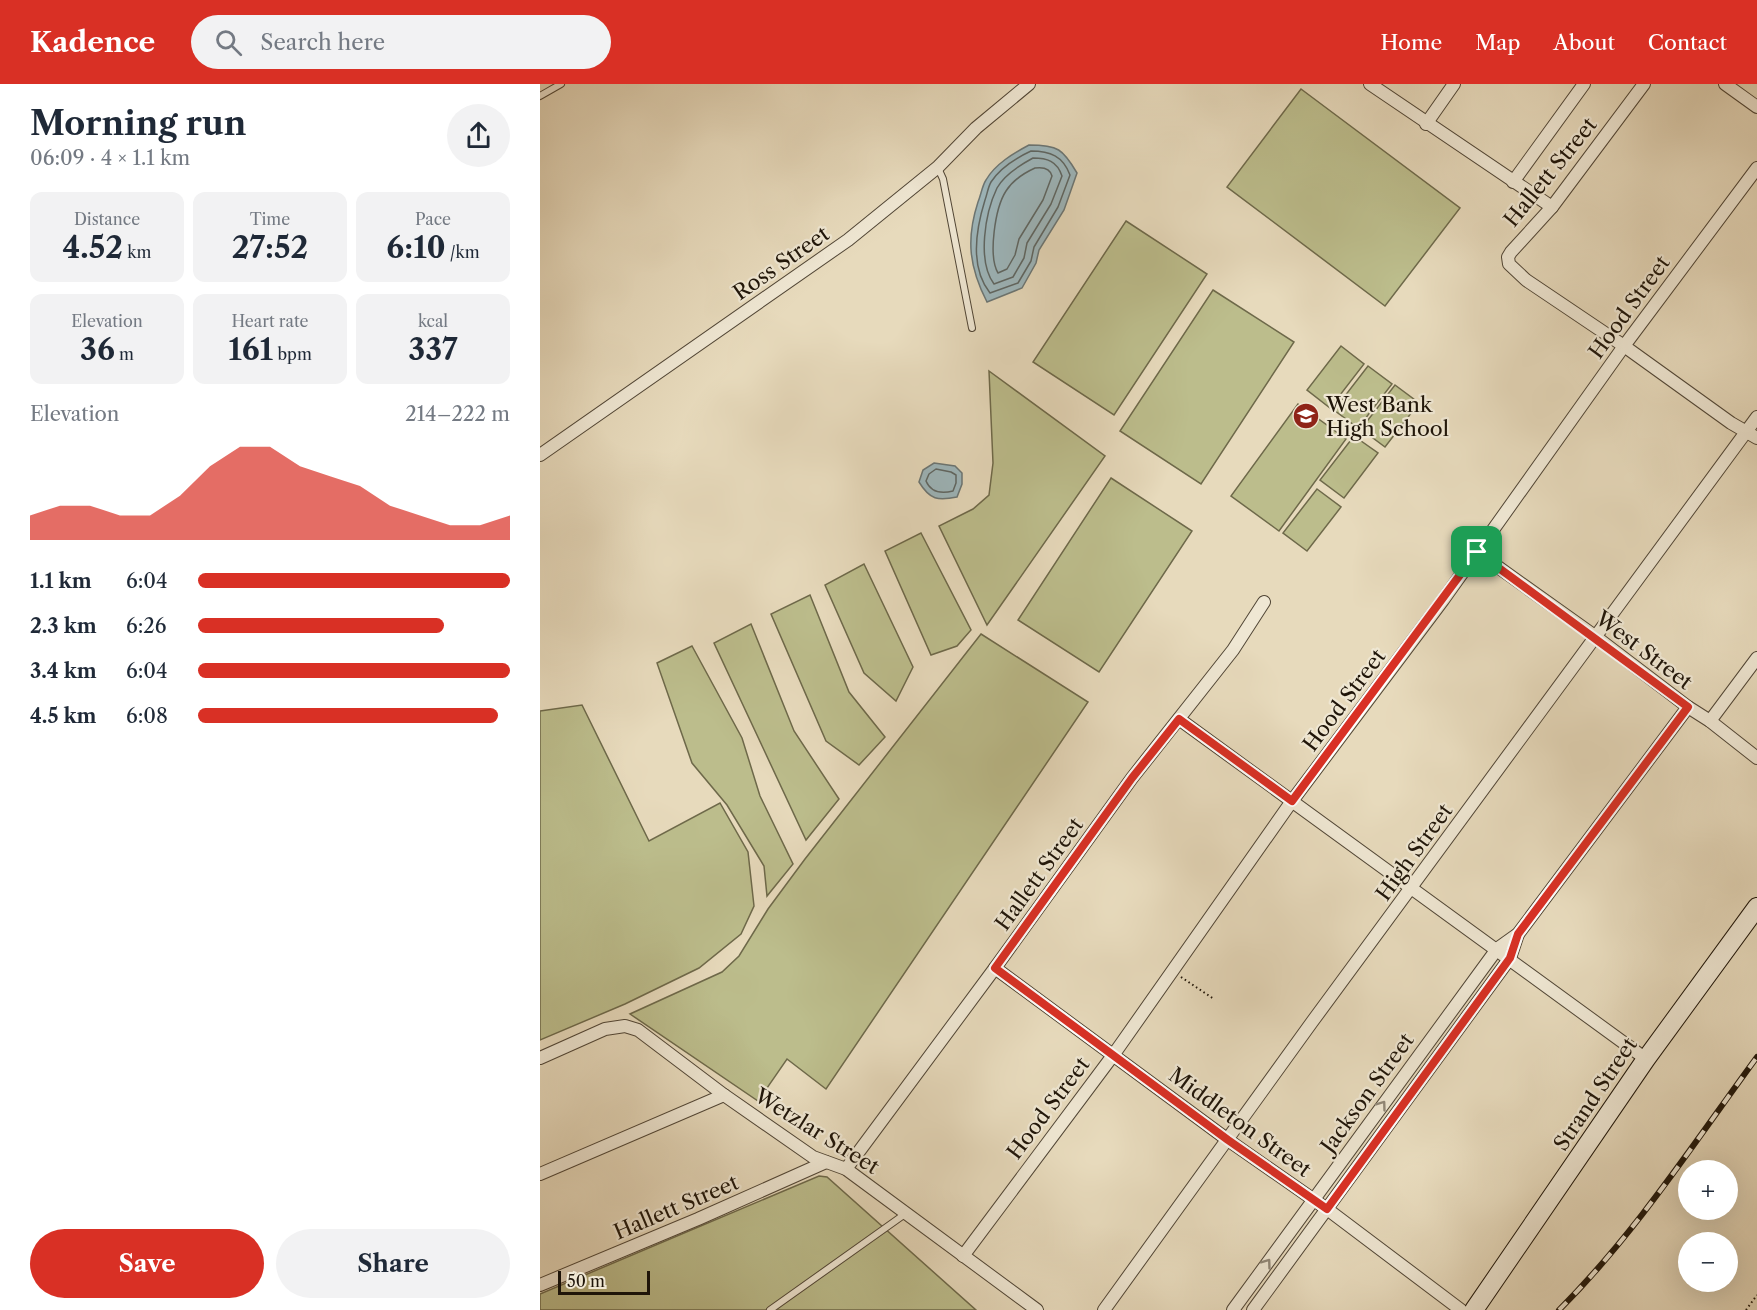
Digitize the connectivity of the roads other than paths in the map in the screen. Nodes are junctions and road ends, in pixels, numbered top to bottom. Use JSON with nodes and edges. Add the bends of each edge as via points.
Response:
{"nodes":[{"id":1,"x":561,"y":84,"type":"edge"},
{"id":2,"x":1029,"y":84,"type":"edge"},
{"id":3,"x":1370,"y":84,"type":"edge"},
{"id":4,"x":1454,"y":84,"type":"edge"},
{"id":5,"x":1584,"y":84,"type":"edge"},
{"id":6,"x":1644,"y":84,"type":"edge"},
{"id":7,"x":1725,"y":84,"type":"edge"},
{"id":8,"x":540,"y":96,"type":"edge"},
{"id":9,"x":1757,"y":107,"type":"edge"},
{"id":10,"x":1426,"y":124,"type":"junction"},
{"id":11,"x":938,"y":168,"type":"junction"},
{"id":12,"x":1757,"y":168,"type":"edge"},
{"id":13,"x":1514,"y":182,"type":"junction"},
{"id":14,"x":1552,"y":207,"type":"junction"},
{"id":15,"x":972,"y":328,"type":"dead end"},
{"id":16,"x":1624,"y":346,"type":"junction"},
{"id":17,"x":1757,"y":417,"type":"edge"},
{"id":18,"x":1751,"y":435,"type":"edge"},
{"id":19,"x":540,"y":455,"type":"edge"},
{"id":20,"x":1477,"y":552,"type":"junction"},
{"id":21,"x":1264,"y":602,"type":"dead end"},
{"id":22,"x":1596,"y":637,"type":"junction"},
{"id":23,"x":1757,"y":658,"type":"edge"},
{"id":24,"x":1688,"y":707,"type":"junction"},
{"id":25,"x":1179,"y":719,"type":"junction"},
{"id":26,"x":1710,"y":721,"type":"junction"},
{"id":27,"x":1757,"y":758,"type":"edge"},
{"id":28,"x":1292,"y":801,"type":"junction"},
{"id":29,"x":1412,"y":889,"type":"junction"},
{"id":30,"x":1757,"y":907,"type":"edge"},
{"id":31,"x":1518,"y":934,"type":"junction"},
{"id":32,"x":1497,"y":949,"type":"junction"},
{"id":33,"x":1510,"y":958,"type":"junction"},
{"id":34,"x":995,"y":968,"type":"junction"},
{"id":35,"x":1114,"y":1054,"type":"junction"},
{"id":36,"x":540,"y":1058,"type":"edge"},
{"id":37,"x":1646,"y":1059,"type":"junction"},
{"id":38,"x":724,"y":1095,"type":"junction"},
{"id":39,"x":1228,"y":1140,"type":"junction"},
{"id":40,"x":826,"y":1162,"type":"junction"},
{"id":41,"x":846,"y":1169,"type":"junction"},
{"id":42,"x":540,"y":1174,"type":"edge"},
{"id":43,"x":1314,"y":1199,"type":"junction"},
{"id":44,"x":1327,"y":1209,"type":"junction"},
{"id":45,"x":906,"y":1214,"type":"junction"},
{"id":46,"x":963,"y":1256,"type":"junction"},
{"id":47,"x":540,"y":1285,"type":"edge"},
{"id":48,"x":771,"y":1310,"type":"edge"},
{"id":49,"x":1036,"y":1310,"type":"edge"},
{"id":50,"x":1104,"y":1310,"type":"edge"},
{"id":51,"x":1233,"y":1310,"type":"edge"},
{"id":52,"x":1253,"y":1310,"type":"edge"},
{"id":53,"x":1461,"y":1310,"type":"edge"},
{"id":54,"x":1474,"y":1310,"type":"edge"}],
"edges":[{"from":1,"to":8,"type":"lane"},
{"from":2,"to":11,"type":"street","name":"Ross Street","via":[[976,128]]},
{"from":3,"to":10,"type":"street"},
{"from":4,"to":10,"type":"street"},
{"from":5,"to":13,"type":"street"},
{"from":6,"to":14,"type":"street","name":"Hallett Street"},
{"from":7,"to":9,"type":"street"},
{"from":10,"to":13,"type":"street"},
{"from":11,"to":15,"type":"lane"},
{"from":11,"to":19,"type":"street","name":"Ross Street","via":[[848,240]]},
{"from":12,"to":16,"type":"street","name":"Hood Street"},
{"from":13,"to":14,"type":"street"},
{"from":14,"to":16,"type":"street","name":"Hallett Street","via":[[1509,255],[1510,266]]},
{"from":16,"to":18,"type":"street","name":"Hallett Street"},
{"from":16,"to":20,"type":"street","name":"Hood Street"},
{"from":17,"to":18,"type":"street","name":"High Street"},
{"from":18,"to":22,"type":"street","name":"High Street"},
{"from":20,"to":22,"type":"street","name":"West Street"},
{"from":20,"to":28,"type":"street","name":"Hood Street"},
{"from":21,"to":25,"type":"street","name":"Hallett Street","via":[[1233,650]]},
{"from":22,"to":24,"type":"street","name":"West Street"},
{"from":22,"to":29,"type":"street","name":"High Street"},
{"from":23,"to":26,"type":"street"},
{"from":24,"to":26,"type":"street","name":"West Street"},
{"from":24,"to":31,"type":"street","name":"Jackson Street"},
{"from":25,"to":28,"type":"street"},
{"from":25,"to":34,"type":"street","name":"Hallett Street"},
{"from":26,"to":27,"type":"street","name":"West Street"},
{"from":28,"to":29,"type":"street"},
{"from":28,"to":35,"type":"street","name":"Hood Street"},
{"from":29,"to":32,"type":"street"},
{"from":29,"to":39,"type":"street","name":"High Street"},
{"from":30,"to":37,"type":"street","name":"Strand Street"},
{"from":31,"to":32,"type":"street","name":"Jackson Street"},
{"from":31,"to":33,"type":"street","name":"Jackson Street"},
{"from":32,"to":33,"type":"street"},
{"from":43,"to":32,"type":"street","name":"Jackson Street","one_way":true},
{"from":33,"to":37,"type":"street"},
{"from":33,"to":44,"type":"street","name":"Jackson Street"},
{"from":34,"to":35,"type":"street","name":"Middleton Street"},
{"from":34,"to":41,"type":"street","name":"Hallett Street"},
{"from":35,"to":39,"type":"street","name":"Middleton Street"},
{"from":35,"to":46,"type":"street","name":"Hood Street"},
{"from":36,"to":38,"type":"street","name":"Wetzlar Street","via":[[600,1032],[629,1026]]},
{"from":37,"to":54,"type":"street","name":"Strand Street"},
{"from":38,"to":40,"type":"street","name":"Wetzlar Street"},
{"from":38,"to":42,"type":"street"},
{"from":39,"to":43,"type":"street","name":"Middleton Street"},
{"from":39,"to":50,"type":"street","name":"High Street"},
{"from":40,"to":41,"type":"street","name":"Wetzlar Street"},
{"from":40,"to":47,"type":"street","name":"Hallett Street"},
{"from":41,"to":45,"type":"street","name":"Wetzlar Street"},
{"from":43,"to":44,"type":"street","name":"Middleton Street"},
{"from":51,"to":43,"type":"street","name":"Jackson Street","one_way":true},
{"from":44,"to":52,"type":"street","name":"Jackson Street"},
{"from":44,"to":53,"type":"street","name":"Middleton Street"},
{"from":45,"to":46,"type":"street","name":"Wetzlar Street"},
{"from":45,"to":48,"type":"lane"},
{"from":46,"to":49,"type":"street","name":"Wetzlar Street"}]}
